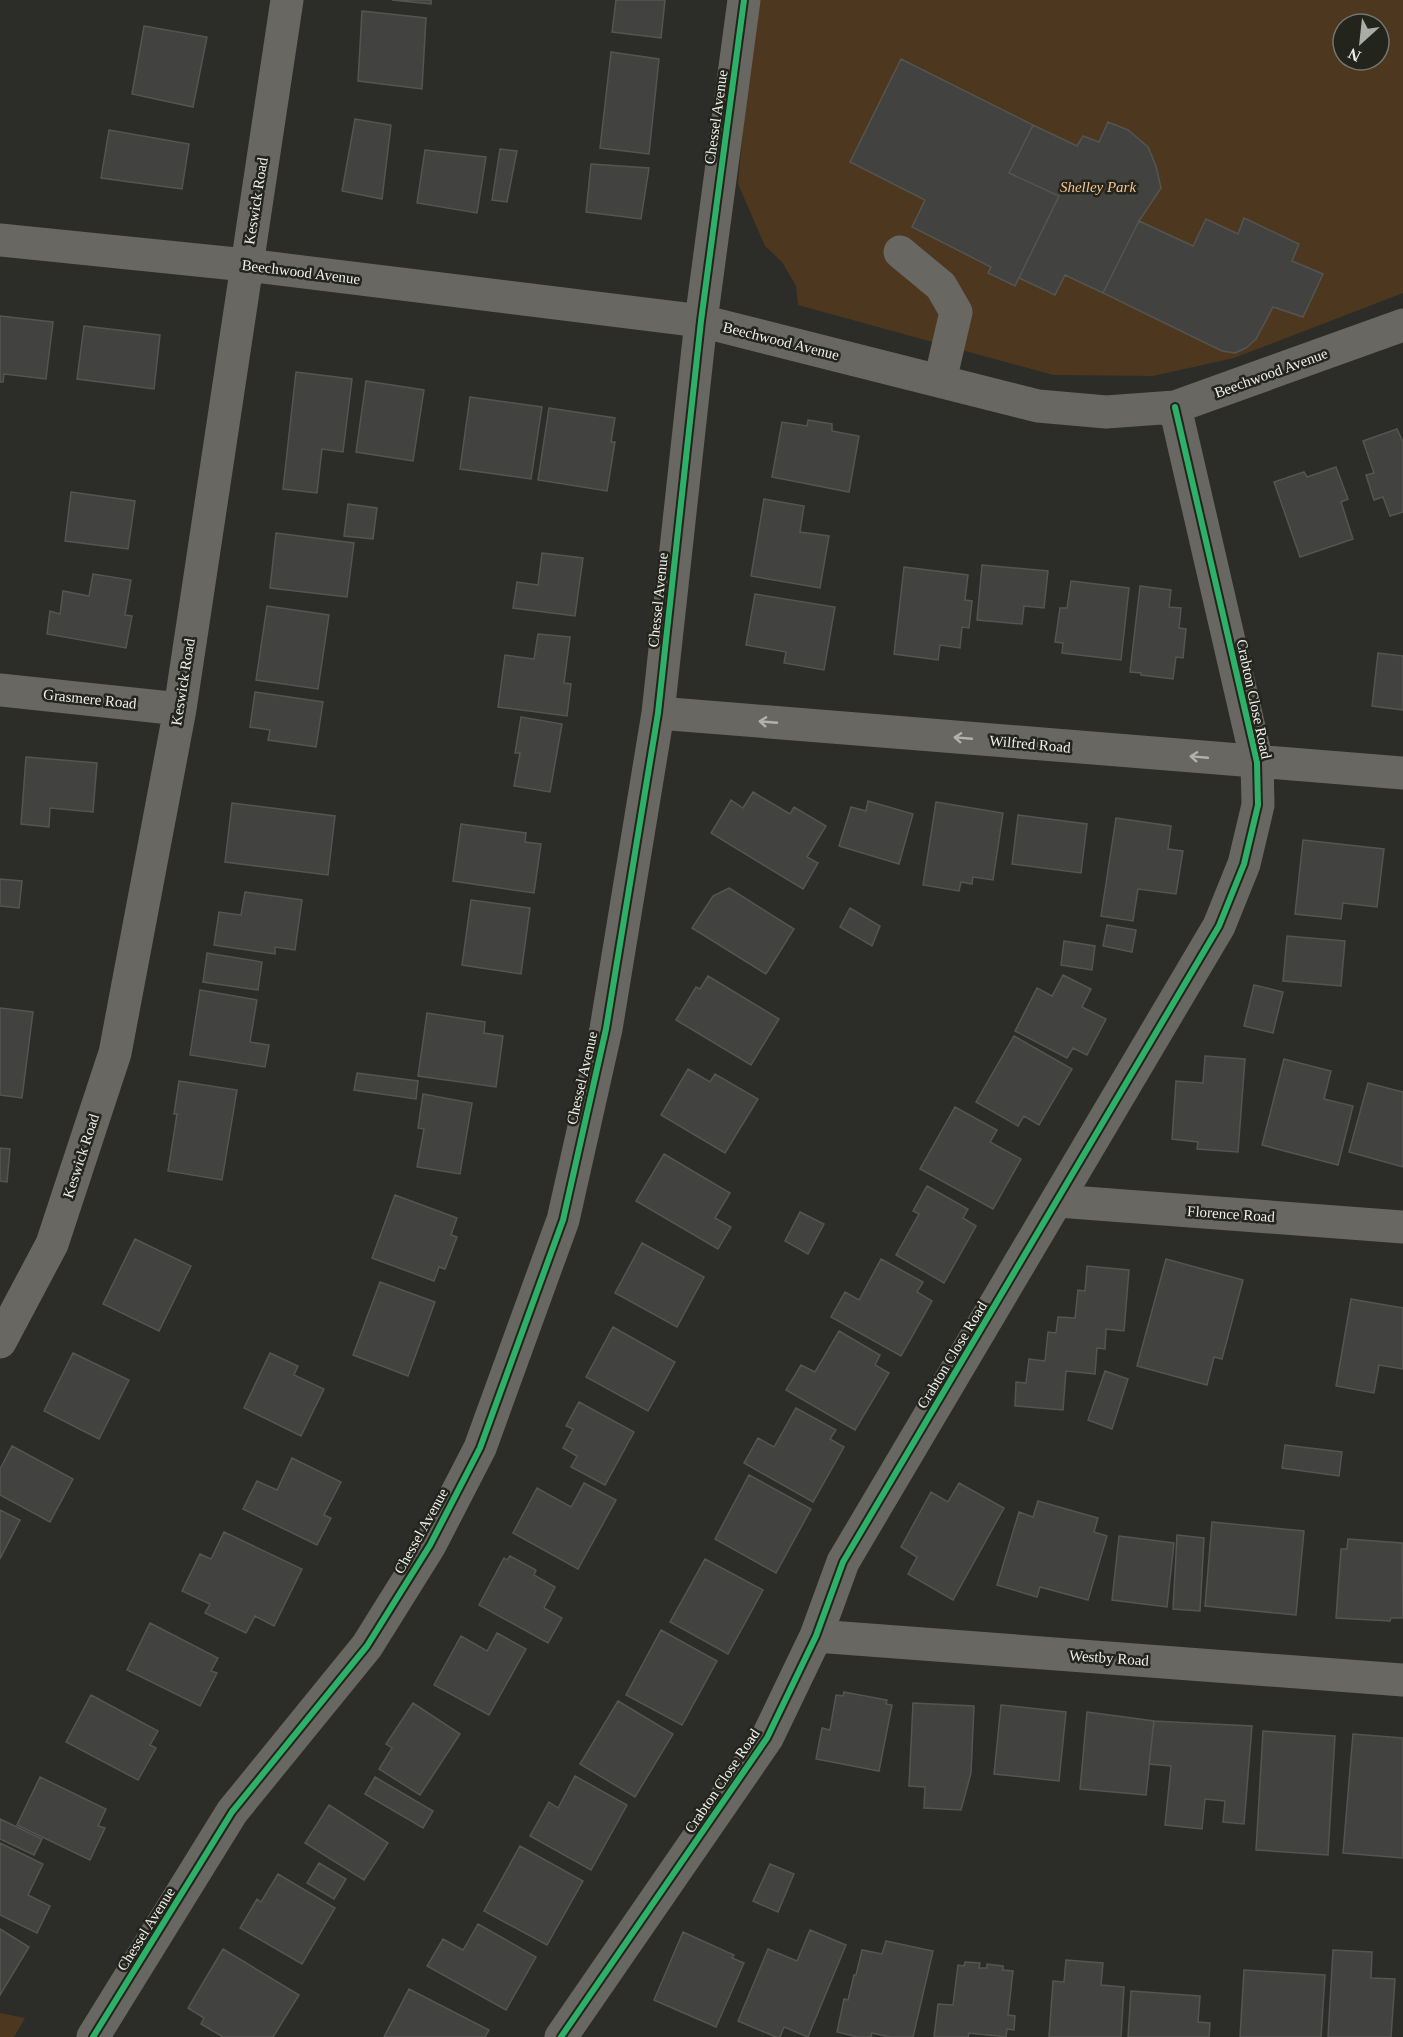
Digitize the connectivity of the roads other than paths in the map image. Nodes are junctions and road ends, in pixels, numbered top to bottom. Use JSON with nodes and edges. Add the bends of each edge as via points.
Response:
{"nodes":[{"id":1,"x":286,"y":0,"type":"edge"},
{"id":2,"x":744,"y":0,"type":"edge"},
{"id":3,"x":0,"y":240,"type":"edge"},
{"id":4,"x":900,"y":252,"type":"dead end"},
{"id":5,"x":246,"y":265,"type":"junction"},
{"id":6,"x":701,"y":321,"type":"junction"},
{"id":7,"x":1403,"y":326,"type":"edge"},
{"id":8,"x":940,"y":381,"type":"junction"},
{"id":9,"x":1175,"y":407,"type":"junction"},
{"id":10,"x":0,"y":690,"type":"edge"},
{"id":11,"x":180,"y":709,"type":"junction"},
{"id":12,"x":658,"y":713,"type":"junction"},
{"id":13,"x":1257,"y":762,"type":"junction"},
{"id":14,"x":1403,"y":773,"type":"edge"},
{"id":15,"x":1058,"y":1201,"type":"junction"},
{"id":16,"x":1403,"y":1227,"type":"edge"},
{"id":17,"x":0,"y":1342,"type":"edge"},
{"id":18,"x":816,"y":1636,"type":"junction"},
{"id":19,"x":1403,"y":1680,"type":"edge"},
{"id":20,"x":93,"y":2037,"type":"edge"},
{"id":21,"x":561,"y":2037,"type":"edge"}],
"edges":[{"from":1,"to":5,"type":"street","name":"Keswick Road"},
{"from":2,"to":6,"type":"street","name":"Chessel Avenue"},
{"from":3,"to":5,"type":"street","name":"Beechwood Avenue"},
{"from":4,"to":8,"type":"street","via":[[941,286],[956,312]]},
{"from":5,"to":6,"type":"street","name":"Beechwood Avenue"},
{"from":5,"to":11,"type":"street","name":"Keswick Road"},
{"from":6,"to":8,"type":"street","name":"Beechwood Avenue"},
{"from":6,"to":12,"type":"street","name":"Chessel Avenue"},
{"from":7,"to":9,"type":"street","name":"Beechwood Avenue"},
{"from":8,"to":9,"type":"street","name":"Beechwood Avenue","via":[[1038,406],[1106,412]]},
{"from":9,"to":13,"type":"street","name":"Crabton Close Road"},
{"from":10,"to":11,"type":"street","name":"Grasmere Road"},
{"from":11,"to":17,"type":"street","name":"Keswick Road","via":[[115,1053],[52,1244]]},
{"from":13,"to":12,"type":"street","name":"Wilfred Road","one_way":true},
{"from":12,"to":20,"type":"street","name":"Chessel Avenue","via":[[606,1029],[562,1220],[480,1448],[430,1545],[367,1646],[232,1812]]},
{"from":13,"to":14,"type":"street","name":"Wilfred Road"},
{"from":13,"to":15,"type":"street","name":"Crabton Close Road","via":[[1258,805],[1244,864],[1219,926]]},
{"from":15,"to":16,"type":"street","name":"Florence Road"},
{"from":15,"to":18,"type":"street","name":"Crabton Close Road","via":[[843,1562]]},
{"from":18,"to":19,"type":"street","name":"Westby Road"},
{"from":18,"to":21,"type":"street","name":"Crabton Close Road","via":[[766,1738]]}]}
